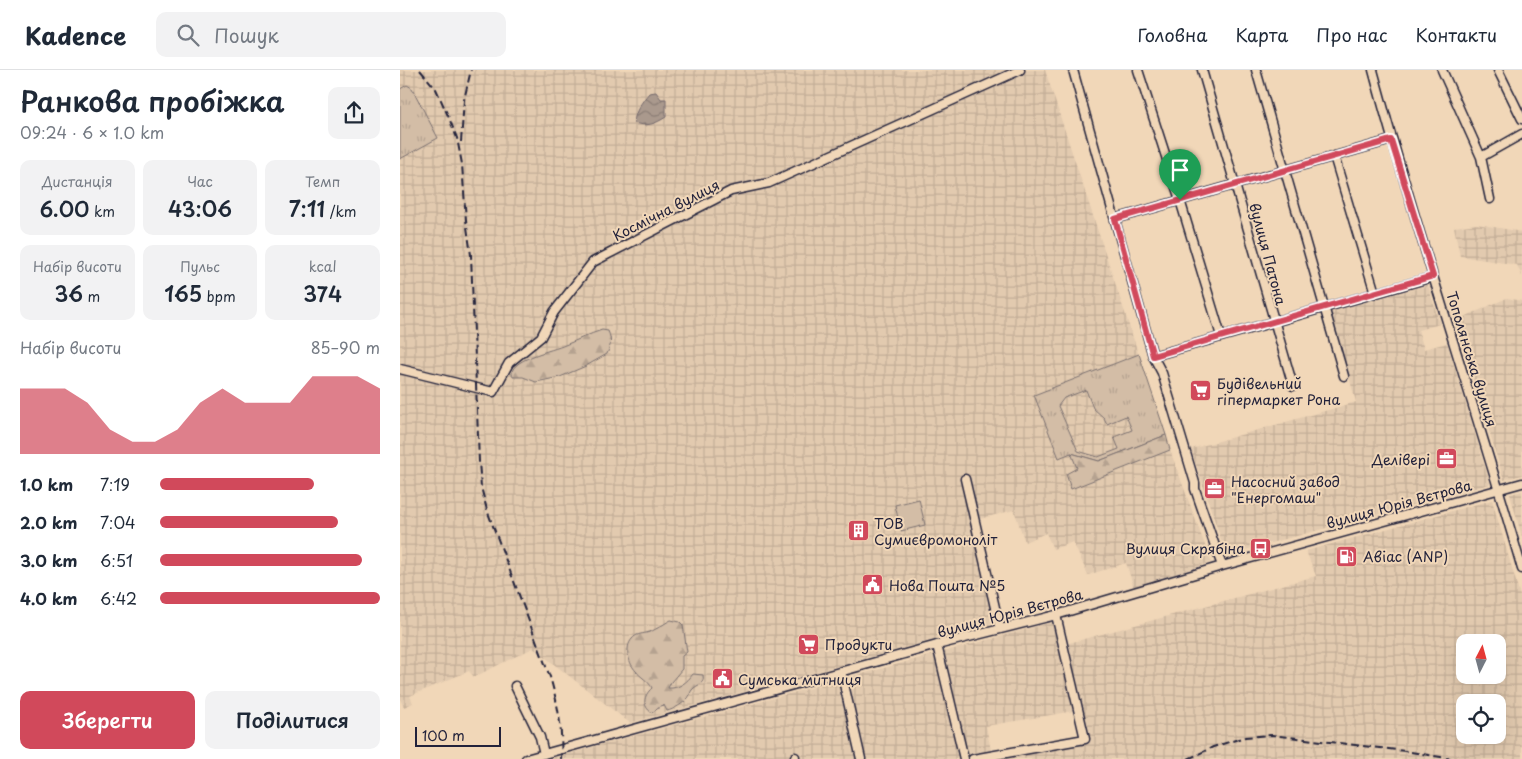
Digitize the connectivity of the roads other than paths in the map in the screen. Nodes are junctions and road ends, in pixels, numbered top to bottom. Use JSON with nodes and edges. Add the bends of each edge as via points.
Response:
{"nodes":[{"id":1,"x":1020,"y":70,"type":"edge"},
{"id":2,"x":1073,"y":70,"type":"edge"},
{"id":3,"x":1138,"y":70,"type":"edge"},
{"id":4,"x":1202,"y":70,"type":"edge"},
{"id":5,"x":1256,"y":70,"type":"edge"},
{"id":6,"x":1373,"y":70,"type":"edge"},
{"id":7,"x":1442,"y":70,"type":"edge"},
{"id":8,"x":1498,"y":70,"type":"edge"},
{"id":9,"x":1522,"y":119,"type":"edge"},
{"id":10,"x":1522,"y":134,"type":"edge"},
{"id":11,"x":1391,"y":140,"type":"junction"},
{"id":12,"x":1334,"y":156,"type":"junction"},
{"id":13,"x":1480,"y":157,"type":"junction"},
{"id":14,"x":1285,"y":170,"type":"junction"},
{"id":15,"x":1236,"y":184,"type":"junction"},
{"id":16,"x":1490,"y":199,"type":"dead end"},
{"id":17,"x":1180,"y":200,"type":"junction"},
{"id":18,"x":1115,"y":219,"type":"junction"},
{"id":19,"x":1433,"y":276,"type":"junction"},
{"id":20,"x":1375,"y":293,"type":"junction"},
{"id":21,"x":1324,"y":307,"type":"junction"},
{"id":22,"x":1274,"y":322,"type":"junction"},
{"id":23,"x":1221,"y":336,"type":"junction"},
{"id":24,"x":1153,"y":356,"type":"junction"},
{"id":25,"x":400,"y":369,"type":"edge"},
{"id":26,"x":1344,"y":376,"type":"dead end"},
{"id":27,"x":1293,"y":386,"type":"dead end"},
{"id":28,"x":965,"y":479,"type":"dead end"},
{"id":29,"x":1522,"y":483,"type":"edge"},
{"id":30,"x":1499,"y":489,"type":"junction"},
{"id":31,"x":1222,"y":566,"type":"junction"},
{"id":32,"x":1522,"y":569,"type":"edge"},
{"id":33,"x":1056,"y":615,"type":"junction"},
{"id":34,"x":1000,"y":629,"type":"junction"},
{"id":35,"x":937,"y":645,"type":"junction"},
{"id":36,"x":842,"y":671,"type":"junction"},
{"id":37,"x":515,"y":686,"type":"dead end"},
{"id":38,"x":544,"y":754,"type":"junction"},
{"id":39,"x":526,"y":759,"type":"edge"},
{"id":40,"x":861,"y":759,"type":"edge"},
{"id":41,"x":964,"y":759,"type":"edge"},
{"id":42,"x":973,"y":759,"type":"edge"}],
"edges":[{"from":1,"to":25,"type":"street","name":"Космічна вулиця","via":[[769,183],[731,191],[593,262],[554,312],[541,337],[510,363],[493,392]]},
{"from":2,"to":18,"type":"street"},
{"from":3,"to":17,"type":"street"},
{"from":4,"to":15,"type":"street","name":"вулиця Патона"},
{"from":5,"to":14,"type":"street"},
{"from":6,"to":11,"type":"street","name":"Тополянська вулиця"},
{"from":7,"to":13,"type":"street"},
{"from":8,"to":9,"type":"street"},
{"from":10,"to":13,"type":"street"},
{"from":11,"to":12,"type":"street"},
{"from":11,"to":19,"type":"street","name":"Тополянська вулиця"},
{"from":12,"to":14,"type":"street"},
{"from":12,"to":20,"type":"street"},
{"from":13,"to":16,"type":"street"},
{"from":14,"to":15,"type":"street"},
{"from":14,"to":21,"type":"street"},
{"from":15,"to":17,"type":"street"},
{"from":15,"to":22,"type":"street","name":"вулиця Патона"},
{"from":17,"to":18,"type":"street"},
{"from":17,"to":23,"type":"street"},
{"from":18,"to":24,"type":"street"},
{"from":19,"to":20,"type":"street"},
{"from":19,"to":30,"type":"street","name":"Тополянська вулиця"},
{"from":20,"to":21,"type":"street"},
{"from":21,"to":22,"type":"street"},
{"from":21,"to":26,"type":"street"},
{"from":22,"to":23,"type":"street"},
{"from":22,"to":27,"type":"street","name":"вулиця Патона"},
{"from":23,"to":24,"type":"street"},
{"from":24,"to":31,"type":"street","via":[[1162,374],[1195,489]]},
{"from":28,"to":34,"type":"street"},
{"from":29,"to":30,"type":"street","name":"вулиця Юрія Вєтрова"},
{"from":30,"to":31,"type":"street","name":"вулиця Юрія Вєтрова"},
{"from":30,"to":32,"type":"street","name":"Тополянська вулиця"},
{"from":31,"to":33,"type":"street","name":"вулиця Юрія Вєтрова"},
{"from":33,"to":34,"type":"street","name":"вулиця Юрія Вєтрова"},
{"from":33,"to":42,"type":"street","via":[[1084,739]]},
{"from":34,"to":35,"type":"street","name":"вулиця Юрія Вєтрова"},
{"from":35,"to":36,"type":"street","name":"вулиця Юрія Вєтрова"},
{"from":35,"to":41,"type":"street"},
{"from":36,"to":38,"type":"street","name":"вулиця Юрія Вєтрова"},
{"from":36,"to":40,"type":"street"},
{"from":37,"to":38,"type":"street","via":[[540,737]]},
{"from":38,"to":39,"type":"street","name":"вулиця Юрія Вєтрова"}]}
